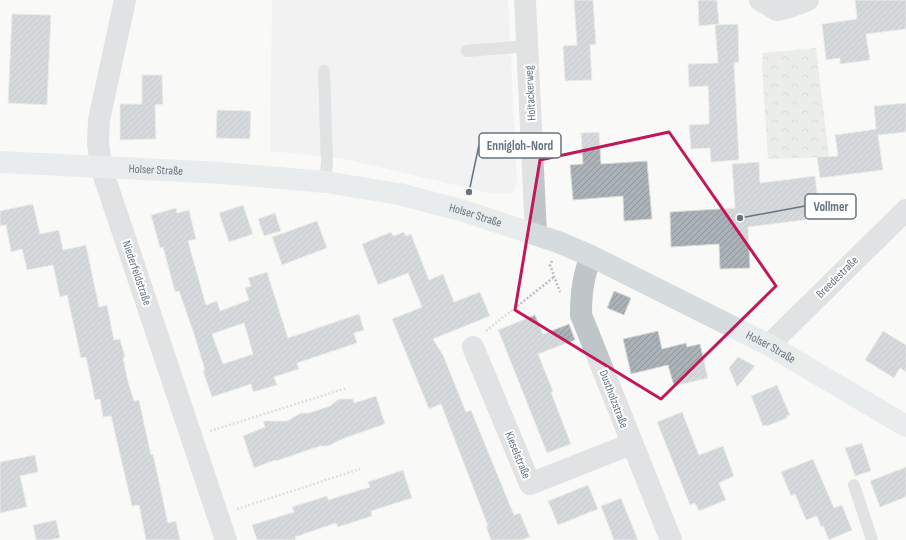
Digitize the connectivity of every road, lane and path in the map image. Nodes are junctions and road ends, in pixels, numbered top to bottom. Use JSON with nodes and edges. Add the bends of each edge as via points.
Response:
{"nodes":[{"id":1,"x":125,"y":0,"type":"edge"},
{"id":2,"x":525,"y":0,"type":"edge"},
{"id":3,"x":760,"y":0,"type":"edge"},
{"id":4,"x":808,"y":0,"type":"edge"},
{"id":5,"x":528,"y":46,"type":"junction"},
{"id":6,"x":467,"y":51,"type":"dead end"},
{"id":7,"x":324,"y":71,"type":"dead end"},
{"id":8,"x":0,"y":162,"type":"edge"},
{"id":9,"x":101,"y":167,"type":"junction"},
{"id":10,"x":325,"y":182,"type":"junction"},
{"id":11,"x":906,"y":210,"type":"edge"},
{"id":12,"x":536,"y":234,"type":"junction"},
{"id":13,"x":558,"y":242,"type":"junction"},
{"id":14,"x":591,"y":256,"type":"junction"},
{"id":15,"x":554,"y":276,"type":"junction"},
{"id":16,"x":581,"y":315,"type":"junction"},
{"id":17,"x":769,"y":345,"type":"junction"},
{"id":18,"x":473,"y":347,"type":"joint"},
{"id":19,"x":347,"y":388,"type":"dead end"},
{"id":20,"x":906,"y":426,"type":"edge"},
{"id":21,"x":192,"y":437,"type":"junction"},
{"id":22,"x":632,"y":444,"type":"junction"},
{"id":23,"x":360,"y":469,"type":"dead end"},
{"id":24,"x":854,"y":485,"type":"dead end"},
{"id":25,"x":218,"y":515,"type":"junction"},
{"id":26,"x":226,"y":540,"type":"edge"},
{"id":27,"x":671,"y":540,"type":"edge"},
{"id":28,"x":872,"y":540,"type":"edge"}],
"edges":[{"from":1,"to":9,"type":"street","name":"Niederfeldstraße","via":[[99,120]]},
{"from":2,"to":5,"type":"street","name":"Holtackerweg"},
{"from":3,"to":4,"type":"street","via":[[777,10]]},
{"from":5,"to":6,"type":"lane"},
{"from":5,"to":12,"type":"street","name":"Holtackerweg"},
{"from":7,"to":10,"type":"lane","via":[[327,163]]},
{"from":8,"to":9,"type":"main road","name":"Holser Straße"},
{"from":9,"to":10,"type":"main road","name":"Holser Straße","via":[[222,172]]},
{"from":9,"to":21,"type":"street","name":"Niederfeldstraße"},
{"from":10,"to":12,"type":"main road","name":"Holser Straße","via":[[414,198]]},
{"from":11,"to":17,"type":"street","name":"Breedestraße"},
{"from":12,"to":13,"type":"main road","name":"Holser Straße"},
{"from":13,"to":14,"type":"main road","name":"Holser Straße"},
{"from":13,"to":15,"type":"path","via":[[550,265]]},
{"from":14,"to":16,"type":"street","name":"Dustholzstraße","via":[[584,275]]},
{"from":14,"to":17,"type":"main road","name":"Holser Straße"},
{"from":15,"to":16,"type":"path","via":[[566,307]]},
{"from":15,"to":18,"type":"path","via":[[481,336]]},
{"from":16,"to":22,"type":"street","name":"Dustholzstraße"},
{"from":17,"to":20,"type":"main road","name":"Holser Straße"},
{"from":18,"to":22,"type":"street","name":"Kieselstraße","via":[[530,484]]},
{"from":19,"to":21,"type":"path"},
{"from":21,"to":25,"type":"street","name":"Niederfeldstraße"},
{"from":22,"to":27,"type":"street","name":"Dustholzstraße"},
{"from":23,"to":25,"type":"path"},
{"from":24,"to":28,"type":"lane"},
{"from":25,"to":26,"type":"street","name":"Niederfeldstraße"}]}
